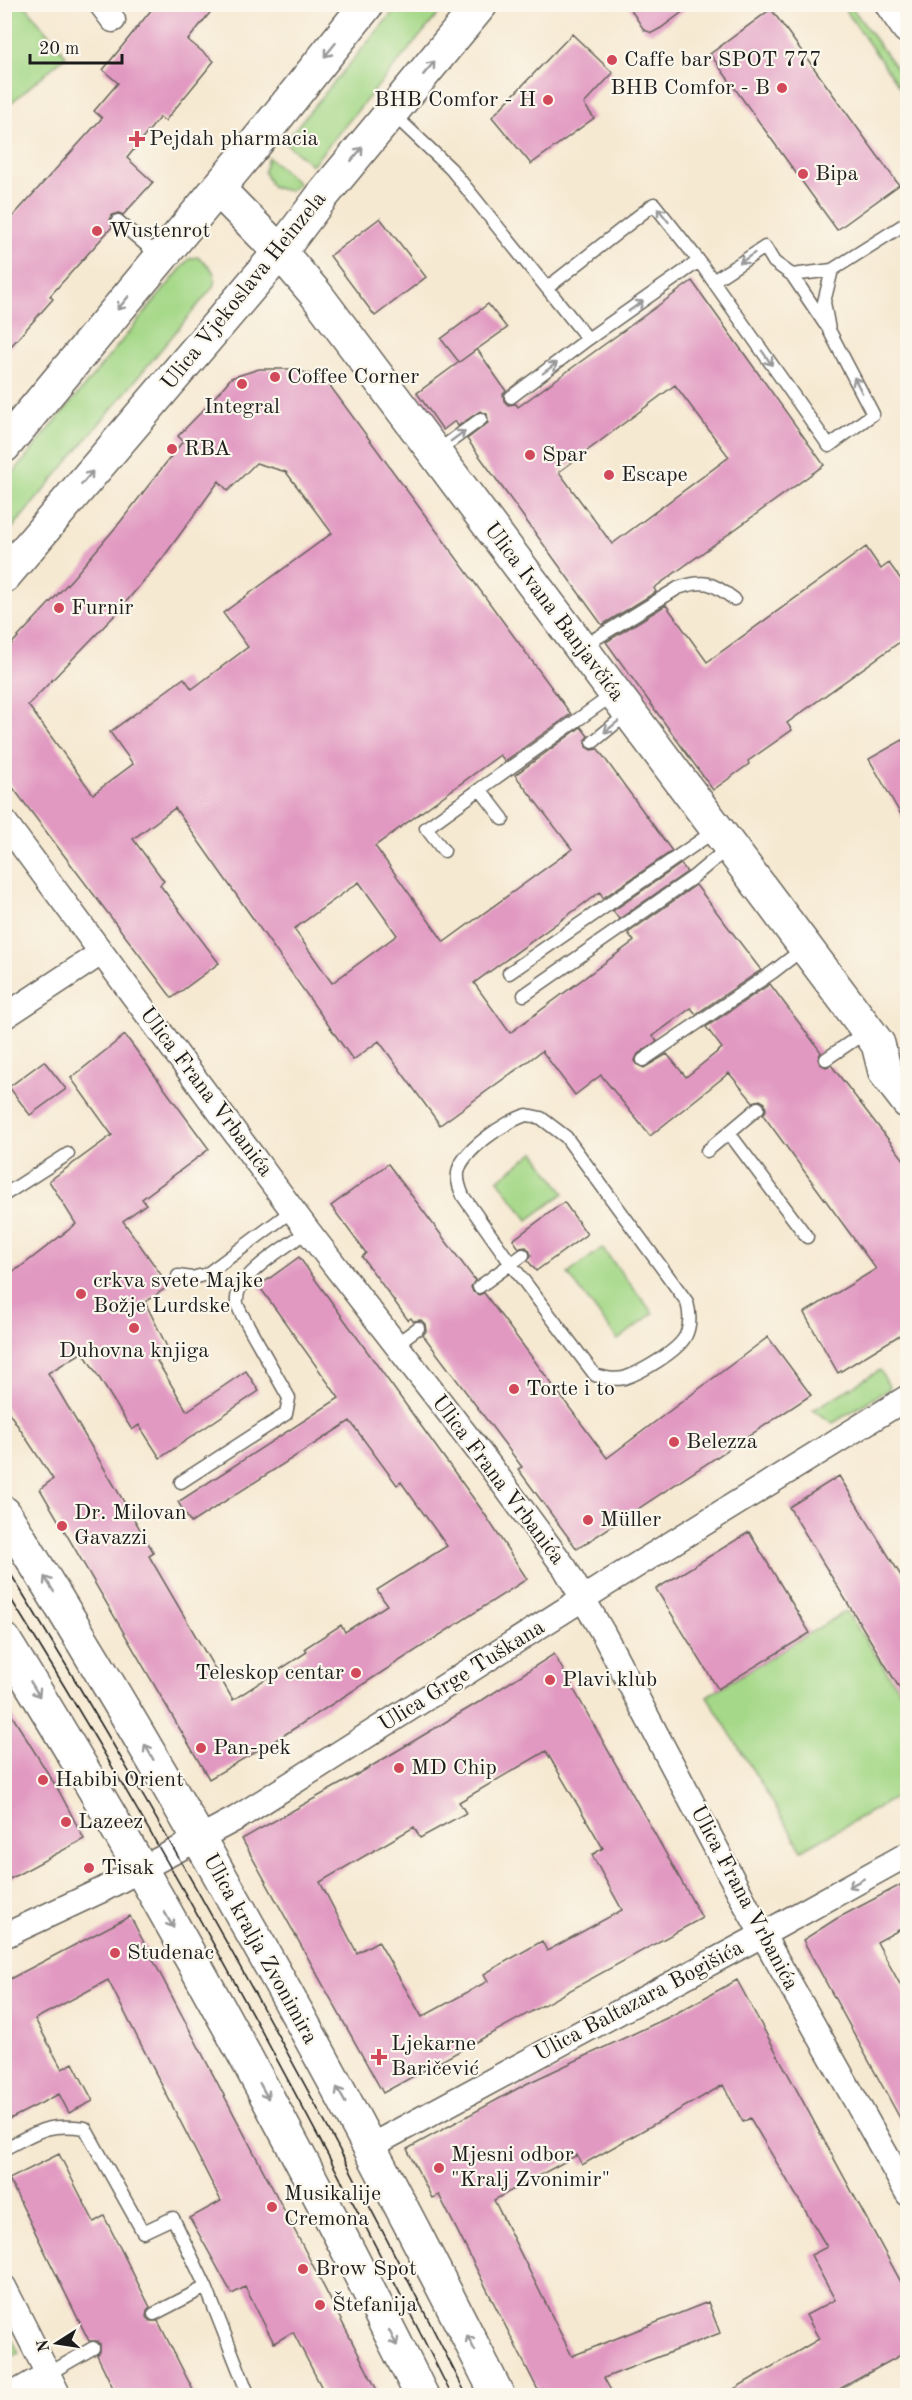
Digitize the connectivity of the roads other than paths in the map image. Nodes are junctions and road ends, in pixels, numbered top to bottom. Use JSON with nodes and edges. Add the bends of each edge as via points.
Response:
{"nodes":[{"id":1,"x":367,"y":4,"type":"edge"},
{"id":2,"x":481,"y":4,"type":"edge"},
{"id":3,"x":892,"y":4,"type":"edge"},
{"id":4,"x":908,"y":27,"type":"edge"},
{"id":5,"x":391,"y":113,"type":"junction"},
{"id":6,"x":218,"y":189,"type":"junction"},
{"id":7,"x":118,"y":221,"type":"dead end"},
{"id":8,"x":908,"y":222,"type":"edge"},
{"id":9,"x":280,"y":252,"type":"junction"},
{"id":10,"x":161,"y":258,"type":"junction"},
{"id":11,"x":699,"y":261,"type":"junction"},
{"id":12,"x":832,"y":270,"type":"junction"},
{"id":13,"x":792,"y":275,"type":"junction"},
{"id":14,"x":713,"y":281,"type":"junction"},
{"id":15,"x":547,"y":288,"type":"junction"},
{"id":16,"x":829,"y":330,"type":"junction"},
{"id":17,"x":588,"y":339,"type":"junction"},
{"id":18,"x":511,"y":398,"type":"dead end"},
{"id":19,"x":481,"y":419,"type":"dead end"},
{"id":20,"x":4,"y":446,"type":"edge"},
{"id":21,"x":435,"y":453,"type":"junction"},
{"id":22,"x":4,"y":576,"type":"edge"},
{"id":23,"x":734,"y":599,"type":"dead end"},
{"id":24,"x":581,"y":648,"type":"junction"},
{"id":25,"x":622,"y":703,"type":"junction"},
{"id":26,"x":592,"y":742,"type":"dead end"},
{"id":27,"x":480,"y":789,"type":"junction"},
{"id":28,"x":503,"y":819,"type":"dead end"},
{"id":29,"x":4,"y":821,"type":"edge"},
{"id":30,"x":723,"y":838,"type":"junction"},
{"id":31,"x":444,"y":851,"type":"dead end"},
{"id":32,"x":805,"y":947,"type":"junction"},
{"id":33,"x":101,"y":953,"type":"junction"},
{"id":34,"x":509,"y":973,"type":"dead end"},
{"id":35,"x":524,"y":995,"type":"dead end"},
{"id":36,"x":4,"y":1017,"type":"edge"},
{"id":37,"x":873,"y":1038,"type":"junction"},
{"id":38,"x":826,"y":1059,"type":"dead end"},
{"id":39,"x":643,"y":1060,"type":"dead end"},
{"id":40,"x":908,"y":1065,"type":"edge"},
{"id":41,"x":908,"y":1102,"type":"edge"},
{"id":42,"x":758,"y":1108,"type":"dead end"},
{"id":43,"x":729,"y":1133,"type":"junction"},
{"id":44,"x":707,"y":1151,"type":"dead end"},
{"id":45,"x":68,"y":1154,"type":"dead end"},
{"id":46,"x":4,"y":1195,"type":"edge"},
{"id":47,"x":293,"y":1210,"type":"junction"},
{"id":48,"x":308,"y":1231,"type":"junction"},
{"id":49,"x":807,"y":1237,"type":"dead end"},
{"id":50,"x":523,"y":1256,"type":"dead end"},
{"id":51,"x":511,"y":1264,"type":"junction"},
{"id":52,"x":178,"y":1276,"type":"dead end"},
{"id":53,"x":479,"y":1287,"type":"dead end"},
{"id":54,"x":418,"y":1328,"type":"dead end"},
{"id":55,"x":395,"y":1345,"type":"junction"},
{"id":56,"x":908,"y":1396,"type":"edge"},
{"id":57,"x":181,"y":1482,"type":"dead end"},
{"id":58,"x":4,"y":1513,"type":"edge"},
{"id":59,"x":583,"y":1599,"type":"junction"},
{"id":60,"x":4,"y":1640,"type":"edge"},
{"id":61,"x":200,"y":1838,"type":"junction"},
{"id":62,"x":908,"y":1854,"type":"edge"},
{"id":63,"x":141,"y":1869,"type":"junction"},
{"id":64,"x":762,"y":1935,"type":"junction"},
{"id":65,"x":4,"y":1936,"type":"edge"},
{"id":66,"x":369,"y":2147,"type":"junction"},
{"id":67,"x":4,"y":2148,"type":"edge"},
{"id":68,"x":908,"y":2194,"type":"edge"},
{"id":69,"x":4,"y":2287,"type":"edge"},
{"id":70,"x":206,"y":2287,"type":"junction"},
{"id":71,"x":154,"y":2314,"type":"dead end"},
{"id":72,"x":93,"y":2348,"type":"dead end"},
{"id":73,"x":53,"y":2385,"type":"edge"},
{"id":74,"x":10,"y":2396,"type":"edge"},
{"id":75,"x":249,"y":2396,"type":"edge"},
{"id":76,"x":422,"y":2396,"type":"edge"},
{"id":77,"x":498,"y":2396,"type":"edge"}],
"edges":[{"from":1,"to":6,"type":"main road","one_way":true},
{"from":5,"to":2,"type":"main road","name":"Ulica Vjekoslava Heinzela","one_way":true},
{"from":3,"to":4,"type":"main road"},
{"from":9,"to":5,"type":"main road","name":"Ulica Vjekoslava Heinzela","one_way":true},
{"from":5,"to":15,"type":"lane","via":[[451,169]]},
{"from":6,"to":9,"type":"main road","name":"Ulica Ivana Banjavčića"},
{"from":6,"to":10,"type":"main road"},
{"from":7,"to":10,"type":"lane"},
{"from":8,"to":12,"type":"lane"},
{"from":9,"to":21,"type":"main road","name":"Ulica Ivana Banjavčića","via":[[315,292]]},
{"from":22,"to":9,"type":"main road","name":"Ulica Vjekoslava Heinzela","one_way":true},
{"from":10,"to":20,"type":"main road","one_way":true},
{"from":11,"to":14,"type":"lane"},
{"from":11,"to":15,"type":"lane","one_way":true,"via":[[654,204]]},
{"from":17,"to":11,"type":"lane","one_way":true},
{"from":12,"to":13,"type":"lane"},
{"from":12,"to":16,"type":"lane","via":[[824,302]]},
{"from":13,"to":14,"type":"lane","one_way":true,"via":[[774,262],[765,247]]},
{"from":13,"to":16,"type":"lane"},
{"from":14,"to":16,"type":"lane","one_way":true,"via":[[829,446],[873,414]]},
{"from":15,"to":17,"type":"lane"},
{"from":18,"to":17,"type":"lane","one_way":true},
{"from":21,"to":19,"type":"lane","one_way":true},
{"from":21,"to":24,"type":"main road","name":"Ulica Ivana Banjavčića"},
{"from":23,"to":24,"type":"lane","via":[[704,582],[690,584]]},
{"from":24,"to":25,"type":"main road","name":"Ulica Ivana Banjavčića"},
{"from":25,"to":26,"type":"lane","one_way":true},
{"from":25,"to":27,"type":"lane"},
{"from":25,"to":30,"type":"main road","name":"Ulica Ivana Banjavčića"},
{"from":27,"to":28,"type":"lane"},
{"from":27,"to":31,"type":"lane","via":[[426,828]]},
{"from":29,"to":33,"type":"street","name":"Ulica Frana Vrbanića"},
{"from":30,"to":32,"type":"main road","name":"Ulica Ivana Banjavčića"},
{"from":30,"to":34,"type":"lane"},
{"from":30,"to":35,"type":"lane","via":[[692,878]]},
{"from":32,"to":37,"type":"main road","name":"Ulica Ivana Banjavčića"},
{"from":32,"to":39,"type":"lane"},
{"from":33,"to":36,"type":"street"},
{"from":33,"to":47,"type":"street","name":"Ulica Frana Vrbanića"},
{"from":37,"to":38,"type":"lane"},
{"from":37,"to":40,"type":"main road","name":"Ulica Ivana Banjavčića"},
{"from":37,"to":41,"type":"main road","name":"Ulica Ivana Banjavčića","via":[[885,1072]]},
{"from":42,"to":43,"type":"lane"},
{"from":43,"to":44,"type":"lane"},
{"from":43,"to":49,"type":"lane"},
{"from":45,"to":46,"type":"lane"},
{"from":47,"to":48,"type":"street","name":"Ulica Frana Vrbanića"},
{"from":47,"to":52,"type":"lane","via":[[207,1274]]},
{"from":48,"to":55,"type":"street","name":"Ulica Frana Vrbanića"},
{"from":48,"to":57,"type":"lane","via":[[250,1274],[236,1300],[290,1398],[286,1414]]},
{"from":50,"to":51,"type":"lane"},
{"from":51,"to":51,"type":"lane","via":[[595,1376],[608,1379],[637,1373],[686,1336],[690,1317],[687,1302],[639,1235],[566,1137],[541,1118],[526,1115],[515,1118],[466,1155],[458,1172],[463,1196]]},
{"from":51,"to":53,"type":"lane"},
{"from":54,"to":55,"type":"lane"},
{"from":55,"to":59,"type":"street","name":"Ulica Frana Vrbanića","via":[[497,1475]]},
{"from":56,"to":59,"type":"street","name":"Ulica Grge Tuškana"},
{"from":61,"to":58,"type":"main road","name":"Ulica kralja Zvonimira","one_way":true},
{"from":59,"to":61,"type":"street","name":"Ulica Grge Tuškana"},
{"from":59,"to":64,"type":"street","name":"Ulica Frana Vrbanića"},
{"from":60,"to":63,"type":"main road","one_way":true},
{"from":61,"to":63,"type":"street","name":"Ulica Grge Tuškana"},
{"from":66,"to":61,"type":"main road","name":"Ulica kralja Zvonimira","one_way":true},
{"from":62,"to":64,"type":"street","name":"Ulica Baltazara Bogišića","one_way":true},
{"from":63,"to":65,"type":"street","name":"Ulica Grge Tuškana"},
{"from":63,"to":76,"type":"main road","one_way":true,"via":[[270,2101]]},
{"from":64,"to":66,"type":"street","name":"Ulica Baltazara Bogišića"},
{"from":64,"to":68,"type":"street","name":"Ulica Frana Vrbanića"},
{"from":77,"to":66,"type":"main road","name":"Ulica kralja Zvonimira","one_way":true},
{"from":67,"to":70,"type":"lane","via":[[48,2127],[85,2127],[143,2232],[173,2218]]},
{"from":69,"to":73,"type":"street"},
{"from":70,"to":71,"type":"lane"},
{"from":70,"to":75,"type":"lane"},
{"from":72,"to":73,"type":"lane"},
{"from":73,"to":74,"type":"street"}]}
